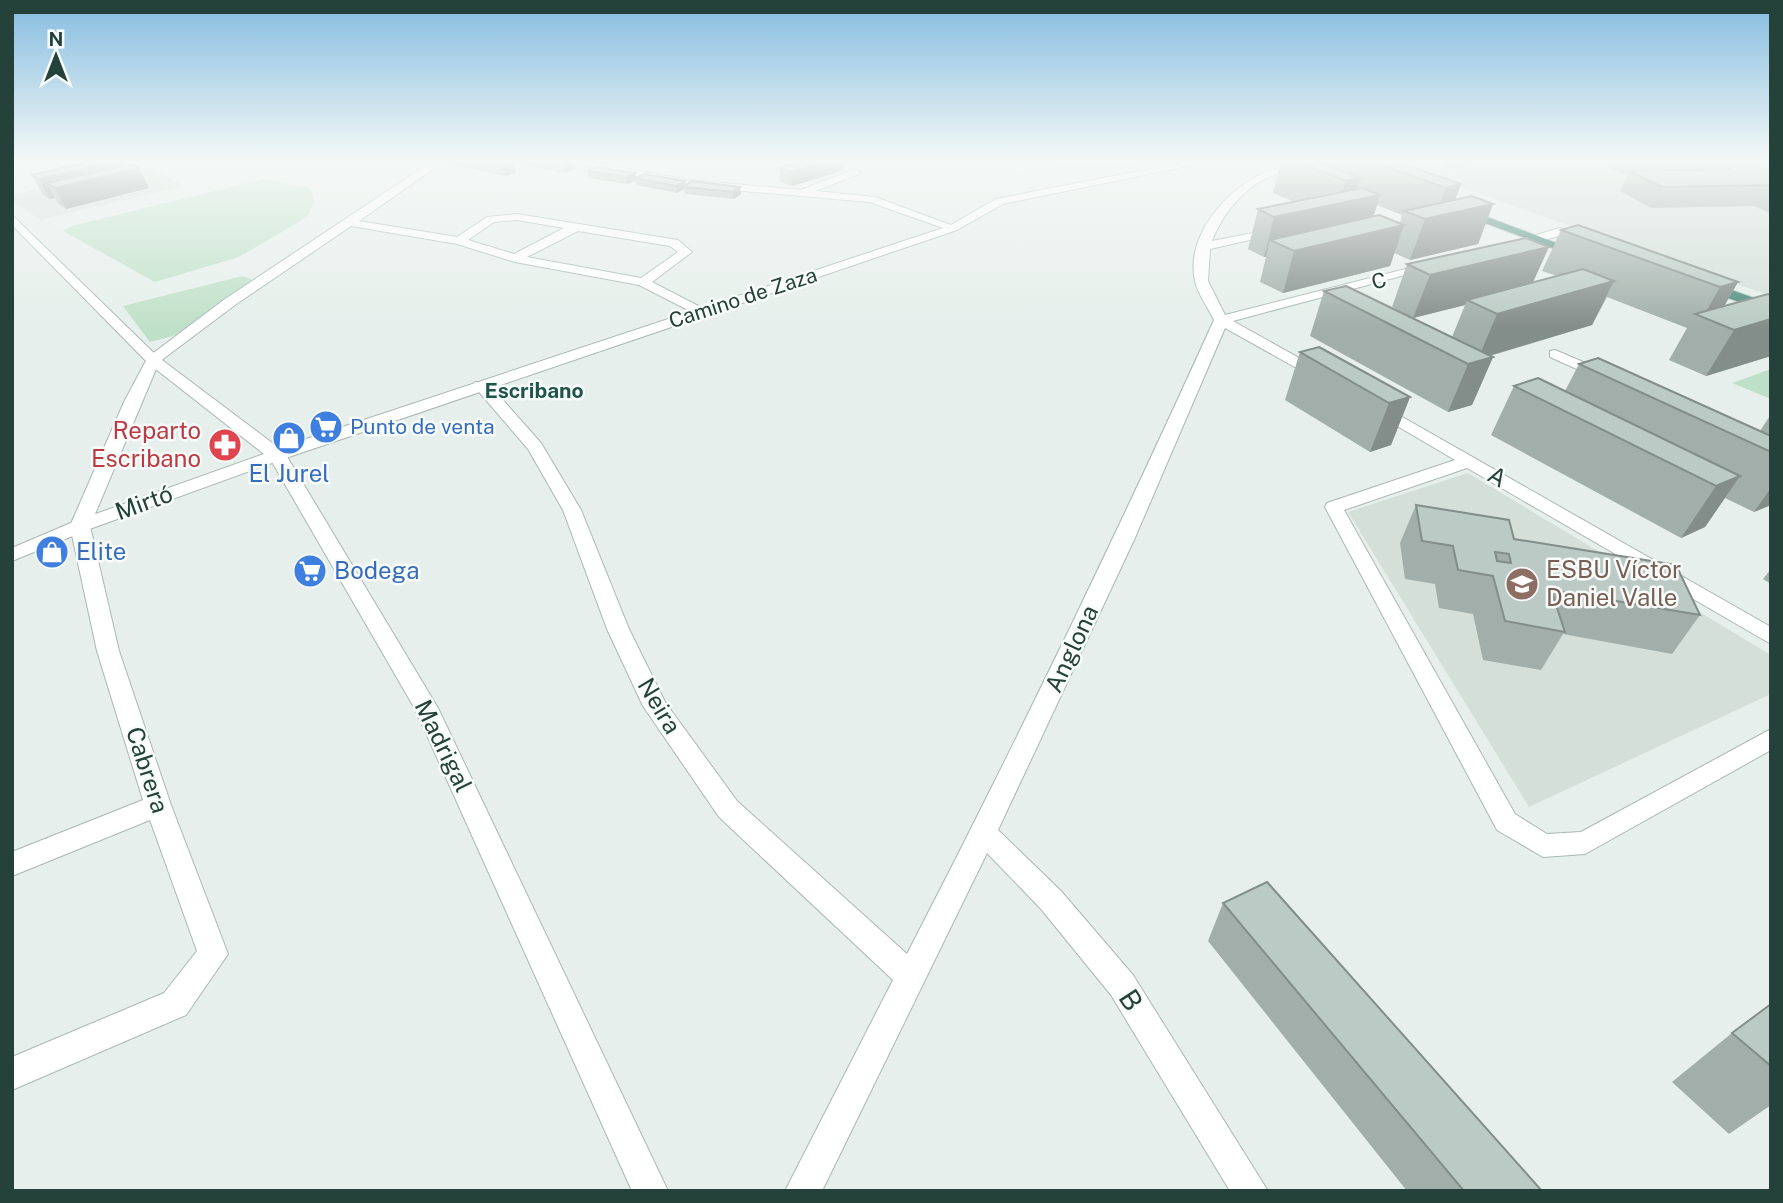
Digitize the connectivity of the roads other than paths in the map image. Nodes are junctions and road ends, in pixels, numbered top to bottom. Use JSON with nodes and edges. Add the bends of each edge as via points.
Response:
{"nodes":[{"id":1,"x":362,"y":216,"type":"edge"},
{"id":2,"x":919,"y":216,"type":"edge"},
{"id":3,"x":974,"y":216,"type":"edge"},
{"id":4,"x":1219,"y":216,"type":"edge"},
{"id":5,"x":1477,"y":216,"type":"edge"},
{"id":6,"x":1515,"y":216,"type":"edge"},
{"id":7,"x":12,"y":218,"type":"edge"},
{"id":8,"x":352,"y":223,"type":"junction"},
{"id":9,"x":578,"y":226,"type":"junction"},
{"id":10,"x":953,"y":228,"type":"junction"},
{"id":11,"x":1298,"y":229,"type":"edge"},
{"id":12,"x":1559,"y":232,"type":"junction"},
{"id":13,"x":1537,"y":238,"type":"junction"},
{"id":14,"x":459,"y":241,"type":"junction"},
{"id":15,"x":1584,"y":241,"type":"edge"},
{"id":16,"x":1205,"y":246,"type":"junction"},
{"id":17,"x":1499,"y":249,"type":"edge"},
{"id":18,"x":514,"y":258,"type":"junction"},
{"id":19,"x":1589,"y":258,"type":"edge"},
{"id":20,"x":1448,"y":262,"type":"edge"},
{"id":21,"x":643,"y":282,"type":"junction"},
{"id":22,"x":1696,"y":282,"type":"edge"},
{"id":23,"x":1771,"y":309,"type":"edge"},
{"id":24,"x":701,"y":311,"type":"junction"},
{"id":25,"x":1221,"y":320,"type":"junction"},
{"id":26,"x":1555,"y":354,"type":"dead end"},
{"id":27,"x":153,"y":360,"type":"junction"},
{"id":28,"x":1619,"y":383,"type":"edge"},
{"id":29,"x":481,"y":385,"type":"junction"},
{"id":30,"x":1339,"y":386,"type":"edge"},
{"id":31,"x":1363,"y":400,"type":"edge"},
{"id":32,"x":277,"y":455,"type":"junction"},
{"id":33,"x":1470,"y":461,"type":"junction"},
{"id":34,"x":80,"y":526,"type":"junction"},
{"id":35,"x":12,"y":555,"type":"edge"},
{"id":36,"x":1771,"y":637,"type":"edge"},
{"id":37,"x":1771,"y":738,"type":"edge"},
{"id":38,"x":158,"y":805,"type":"junction"},
{"id":39,"x":983,"y":832,"type":"junction"},
{"id":40,"x":12,"y":864,"type":"edge"},
{"id":41,"x":909,"y":975,"type":"junction"},
{"id":42,"x":12,"y":1074,"type":"edge"},
{"id":43,"x":650,"y":1191,"type":"edge"},
{"id":44,"x":803,"y":1191,"type":"edge"},
{"id":45,"x":1250,"y":1191,"type":"edge"}],
"edges":[{"from":1,"to":8,"type":"street"},
{"from":2,"to":10,"type":"street"},
{"from":3,"to":10,"type":"street","name":"Camino de Zaza"},
{"from":4,"to":16,"type":"street"},
{"from":5,"to":13,"type":"highway"},
{"from":6,"to":12,"type":"highway"},
{"from":7,"to":27,"type":"street","name":"Madrigal"},
{"from":8,"to":14,"type":"street"},
{"from":8,"to":27,"type":"street","via":[[230,302]]},
{"from":9,"to":14,"type":"street","via":[[502,217],[491,219]]},
{"from":9,"to":18,"type":"street"},
{"from":9,"to":21,"type":"street","via":[[684,247],[686,251],[675,261]]},
{"from":10,"to":24,"type":"street","name":"Camino de Zaza"},
{"from":11,"to":16,"type":"street"},
{"from":12,"to":13,"type":"street"},
{"from":12,"to":15,"type":"highway"},
{"from":13,"to":17,"type":"street"},
{"from":13,"to":19,"type":"highway"},
{"from":14,"to":18,"type":"street"},
{"from":16,"to":25,"type":"street","via":[[1201,279]]},
{"from":18,"to":21,"type":"street"},
{"from":20,"to":25,"type":"street","name":"C"},
{"from":21,"to":24,"type":"street"},
{"from":22,"to":23,"type":"highway"},
{"from":24,"to":29,"type":"street","name":"Camino de Zaza"},
{"from":25,"to":30,"type":"street"},
{"from":25,"to":39,"type":"street","name":"Anglona","via":[[1124,540]]},
{"from":26,"to":28,"type":"street"},
{"from":27,"to":32,"type":"street","name":"Madrigal"},
{"from":27,"to":34,"type":"street"},
{"from":29,"to":32,"type":"street","name":"Camino de Zaza"},
{"from":29,"to":41,"type":"street","name":"Neira","via":[[535,447],[572,510],[618,629],[655,706],[728,809]]},
{"from":31,"to":33,"type":"street","name":"A"},
{"from":32,"to":34,"type":"street","name":"Mirtó"},
{"from":32,"to":43,"type":"street","name":"Madrigal","via":[[426,708]]},
{"from":33,"to":36,"type":"street","name":"A"},
{"from":33,"to":37,"type":"street","via":[[1334,507],[1506,822],[1543,846],[1585,843]]},
{"from":34,"to":35,"type":"street","name":"Mirtó"},
{"from":34,"to":38,"type":"street","name":"Cabrera","via":[[108,651]]},
{"from":38,"to":40,"type":"street"},
{"from":38,"to":42,"type":"street","name":"Cabrera","via":[[213,954],[175,1004]]},
{"from":39,"to":41,"type":"street","name":"Anglona"},
{"from":39,"to":45,"type":"street","name":"B","via":[[1051,900],[1122,985]]},
{"from":41,"to":44,"type":"street","name":"Anglona"}]}
